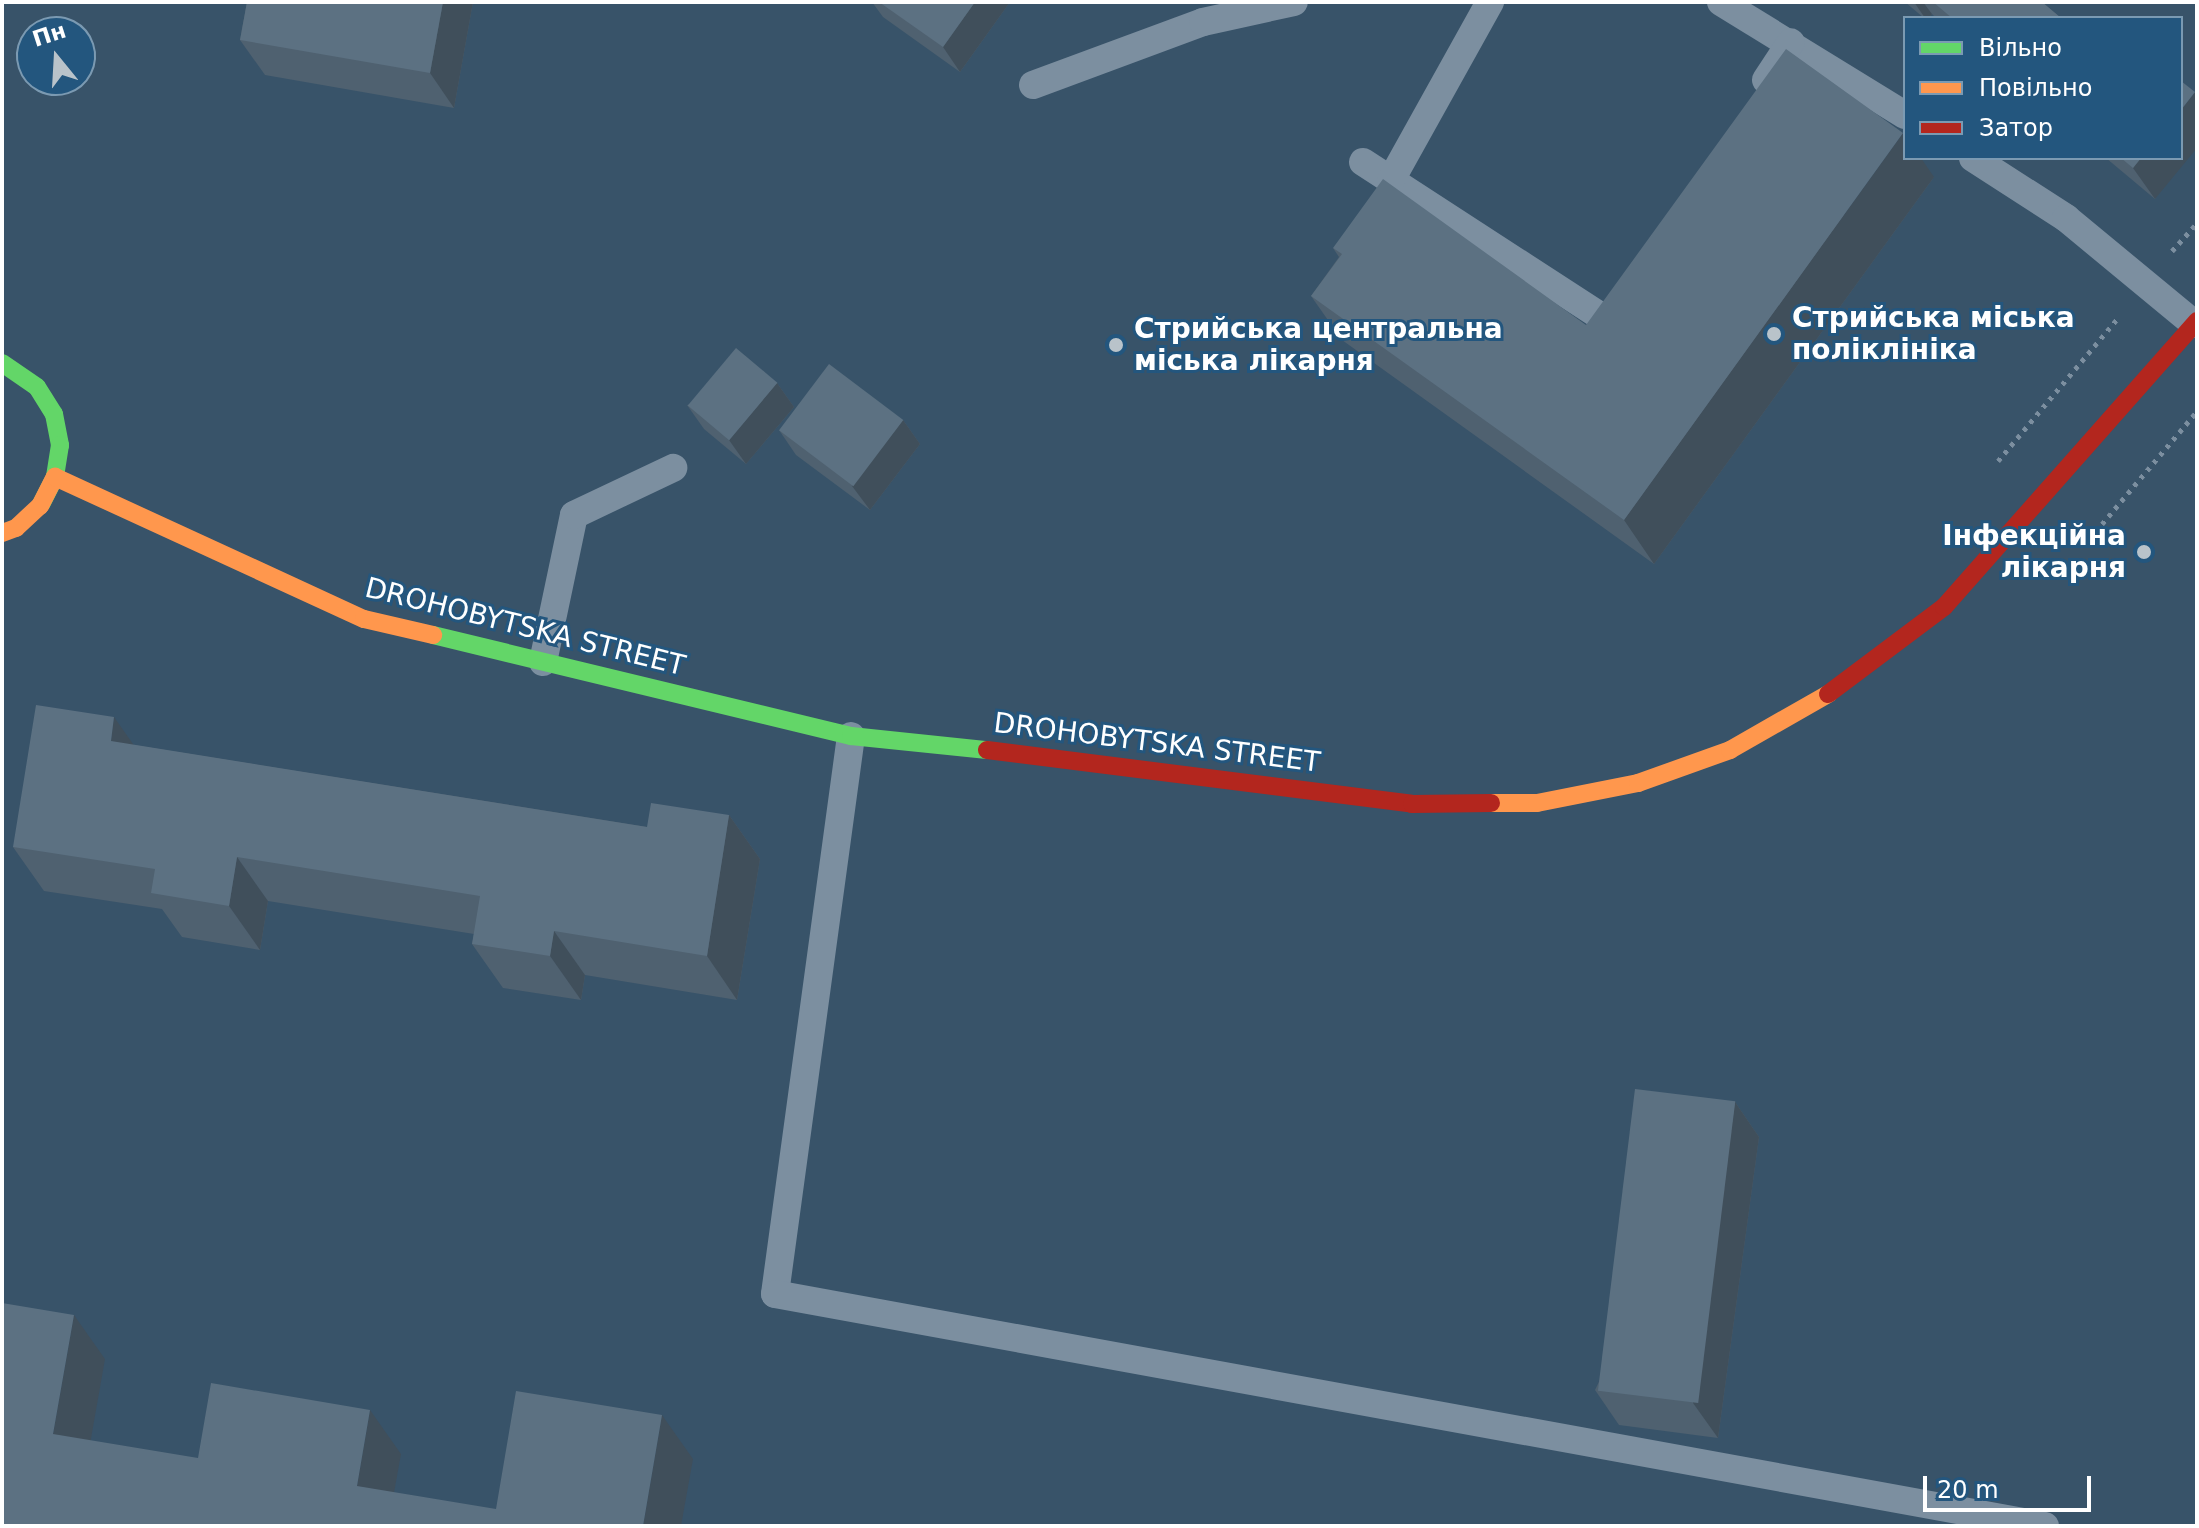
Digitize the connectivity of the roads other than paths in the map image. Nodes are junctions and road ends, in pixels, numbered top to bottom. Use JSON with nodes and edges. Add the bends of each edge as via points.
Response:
{"nodes":[{"id":1,"x":1294,"y":2,"type":"edge"},
{"id":2,"x":1490,"y":2,"type":"edge"},
{"id":3,"x":1721,"y":2,"type":"edge"},
{"id":4,"x":1791,"y":42,"type":"junction"},
{"id":5,"x":1033,"y":85,"type":"dead end"},
{"id":6,"x":1748,"y":108,"type":"edge"},
{"id":7,"x":1903,"y":114,"type":"edge"},
{"id":8,"x":1976,"y":160,"type":"edge"},
{"id":9,"x":1363,"y":162,"type":"dead end"},
{"id":10,"x":1391,"y":180,"type":"junction"},
{"id":11,"x":1635,"y":281,"type":"edge"},
{"id":12,"x":2196,"y":323,"type":"edge"},
{"id":13,"x":2,"y":363,"type":"edge"},
{"id":14,"x":673,"y":468,"type":"dead end"},
{"id":15,"x":55,"y":477,"type":"junction"},
{"id":16,"x":2,"y":533,"type":"edge"},
{"id":17,"x":543,"y":662,"type":"junction"},
{"id":18,"x":851,"y":736,"type":"junction"},
{"id":19,"x":2045,"y":1526,"type":"edge"}],
"edges":[{"from":1,"to":5,"type":"lane","via":[[1203,22]]},
{"from":2,"to":10,"type":"lane"},
{"from":3,"to":4,"type":"lane"},
{"from":4,"to":6,"type":"lane"},
{"from":4,"to":7,"type":"lane"},
{"from":8,"to":12,"type":"lane","via":[[2066,218]]},
{"from":9,"to":10,"type":"lane"},
{"from":10,"to":11,"type":"lane","via":[[1608,321]]},
{"from":12,"to":18,"type":"main road","name":"DROHOBYTSKA STREET","via":[[1944,607],[1832,692],[1730,750],[1638,783],[1537,803],[1412,804]]},
{"from":13,"to":15,"type":"main road","via":[[37,387],[54,414],[60,445]]},
{"from":14,"to":17,"type":"lane","via":[[574,515]]},
{"from":15,"to":16,"type":"main road","via":[[40,506],[16,528]]},
{"from":15,"to":17,"type":"main road","name":"DROHOBYTSKA STREET","via":[[364,619]]},
{"from":17,"to":18,"type":"main road","name":"DROHOBYTSKA STREET"},
{"from":18,"to":19,"type":"lane","via":[[775,1294]]}]}
